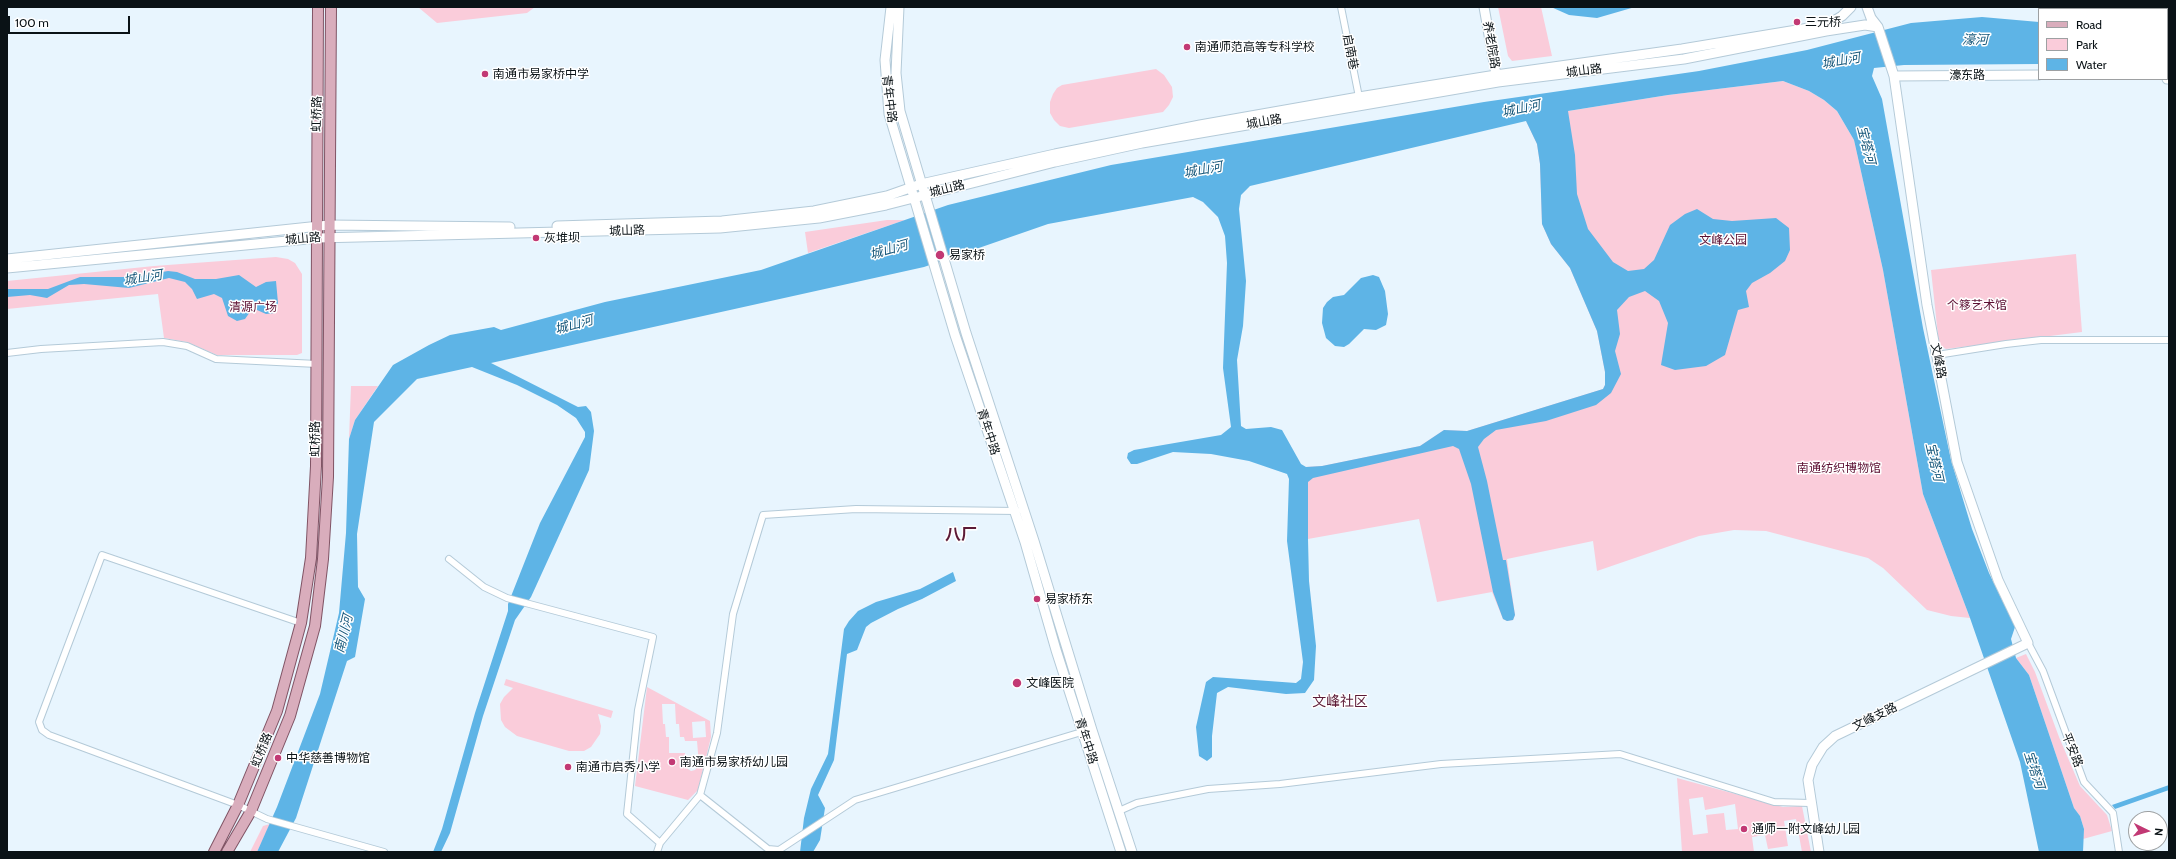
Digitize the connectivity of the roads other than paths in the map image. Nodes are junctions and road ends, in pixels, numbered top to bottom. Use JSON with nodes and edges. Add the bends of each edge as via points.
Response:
{"nodes":[{"id":1,"x":318,"y":7,"type":"edge"},
{"id":2,"x":331,"y":7,"type":"edge"},
{"id":3,"x":891,"y":7,"type":"edge"},
{"id":4,"x":899,"y":7,"type":"edge"},
{"id":5,"x":1341,"y":7,"type":"edge"},
{"id":6,"x":1484,"y":7,"type":"edge"},
{"id":7,"x":1851,"y":7,"type":"edge"},
{"id":8,"x":1867,"y":7,"type":"edge"},
{"id":9,"x":1878,"y":29,"type":"junction"},
{"id":10,"x":1893,"y":72,"type":"junction"},
{"id":11,"x":2038,"y":75,"type":"edge"},
{"id":12,"x":1497,"y":79,"type":"junction"},
{"id":13,"x":1359,"y":97,"type":"junction"},
{"id":14,"x":921,"y":184,"type":"junction"},
{"id":15,"x":910,"y":188,"type":"junction"},
{"id":16,"x":925,"y":195,"type":"junction"},
{"id":17,"x":914,"y":198,"type":"junction"},
{"id":18,"x":329,"y":225,"type":"junction"},
{"id":19,"x":318,"y":226,"type":"junction"},
{"id":20,"x":329,"y":237,"type":"junction"},
{"id":21,"x":318,"y":238,"type":"junction"},
{"id":22,"x":7,"y":259,"type":"edge"},
{"id":23,"x":7,"y":268,"type":"edge"},
{"id":24,"x":2169,"y":340,"type":"edge"},
{"id":25,"x":7,"y":353,"type":"edge"},
{"id":26,"x":1937,"y":355,"type":"junction"},
{"id":27,"x":317,"y":364,"type":"junction"},
{"id":28,"x":1014,"y":511,"type":"junction"},
{"id":29,"x":1025,"y":511,"type":"junction"},
{"id":30,"x":449,"y":559,"type":"dead end"},
{"id":31,"x":301,"y":623,"type":"junction"},
{"id":32,"x":2024,"y":645,"type":"junction"},
{"id":33,"x":1087,"y":730,"type":"junction"},
{"id":34,"x":700,"y":795,"type":"junction"},
{"id":35,"x":1810,"y":803,"type":"junction"},
{"id":36,"x":238,"y":805,"type":"junction"},
{"id":37,"x":251,"y":811,"type":"junction"},
{"id":38,"x":1119,"y":811,"type":"junction"},
{"id":39,"x":660,"y":843,"type":"junction"},
{"id":40,"x":214,"y":852,"type":"edge"},
{"id":41,"x":227,"y":852,"type":"edge"},
{"id":42,"x":384,"y":852,"type":"edge"},
{"id":43,"x":657,"y":852,"type":"edge"},
{"id":44,"x":1121,"y":852,"type":"edge"},
{"id":45,"x":1132,"y":852,"type":"edge"},
{"id":46,"x":1819,"y":852,"type":"edge"},
{"id":47,"x":2119,"y":852,"type":"edge"}],
"edges":[{"from":1,"to":19,"type":"main road","name":"虹桥路"},
{"from":2,"to":18,"type":"main road","name":"虹桥路"},
{"from":3,"to":15,"type":"main road","name":"青年中路","via":[[884,60],[889,114]]},
{"from":4,"to":14,"type":"main road","name":"青年中路","via":[[896,73],[900,111]]},
{"from":5,"to":13,"type":"street","name":"启南巷"},
{"from":6,"to":12,"type":"main road","name":"养老院路"},
{"from":7,"to":12,"type":"main road","name":"城山路","via":[[1827,25]]},
{"from":8,"to":9,"type":"main road"},
{"from":9,"to":10,"type":"main road"},
{"from":9,"to":12,"type":"main road","name":"城山路","via":[[1865,26],[1826,31],[1684,59]]},
{"from":10,"to":11,"type":"main road","name":"濠东路"},
{"from":10,"to":26,"type":"main road","name":"文峰路","via":[[1927,305]]},
{"from":12,"to":13,"type":"main road","name":"城山路"},
{"from":12,"to":16,"type":"main road","name":"城山路","via":[[1142,143]]},
{"from":13,"to":14,"type":"main road","name":"城山路","via":[[1200,125]]},
{"from":14,"to":15,"type":"main road","name":"城山路"},
{"from":14,"to":16,"type":"main road","name":"青年中路"},
{"from":15,"to":17,"type":"main road","name":"青年中路"},
{"from":15,"to":18,"type":"main road","name":"城山路","via":[[887,196],[814,210],[722,221],[536,227]]},
{"from":16,"to":17,"type":"main road","name":"城山路"},
{"from":16,"to":29,"type":"main road","name":"青年中路","via":[[945,266]]},
{"from":17,"to":20,"type":"main road","name":"城山路","via":[[819,218],[720,228]]},
{"from":17,"to":28,"type":"main road","name":"青年中路"},
{"from":18,"to":19,"type":"main road","name":"城山路"},
{"from":18,"to":20,"type":"main road","name":"虹桥路"},
{"from":19,"to":21,"type":"main road","name":"虹桥路"},
{"from":19,"to":22,"type":"main road","name":"城山路"},
{"from":20,"to":21,"type":"main road","name":"城山路"},
{"from":20,"to":37,"type":"main road","name":"虹桥路","via":[[328,477],[323,558],[315,626],[290,716]]},
{"from":21,"to":23,"type":"main road","name":"城山路"},
{"from":21,"to":27,"type":"main road","name":"虹桥路"},
{"from":24,"to":26,"type":"street","via":[[2041,340]]},
{"from":25,"to":27,"type":"street","via":[[163,342],[187,346],[216,359]]},
{"from":26,"to":32,"type":"main road","name":"文峰路","via":[[1958,462],[1969,500]]},
{"from":27,"to":31,"type":"main road","name":"虹桥路","via":[[316,466],[311,558]]},
{"from":28,"to":29,"type":"street"},
{"from":28,"to":33,"type":"main road","name":"青年中路","via":[[1056,650]]},
{"from":28,"to":34,"type":"street","via":[[856,509],[763,515],[733,614],[717,733]]},
{"from":29,"to":33,"type":"main road","name":"青年中路"},
{"from":30,"to":39,"type":"street","via":[[484,587],[507,598],[653,637],[638,710],[627,814]]},
{"from":31,"to":36,"type":"main road","name":"虹桥路","via":[[277,711]]},
{"from":31,"to":36,"type":"street","via":[[102,555],[41,713],[39,722],[42,730],[49,735]]},
{"from":32,"to":35,"type":"main road","name":"文峰支路","via":[[1835,736],[1823,747],[1812,765],[1808,780]]},
{"from":32,"to":47,"type":"street","name":"平安路","via":[[2043,671],[2084,782],[2113,813]]},
{"from":33,"to":34,"type":"street","via":[[854,800],[779,850],[768,849]]},
{"from":33,"to":38,"type":"main road","name":"青年中路"},
{"from":33,"to":44,"type":"main road","name":"青年中路"},
{"from":34,"to":39,"type":"street"},
{"from":35,"to":38,"type":"street","via":[[1774,802],[1620,754],[1442,764],[1280,784],[1208,789],[1137,803]]},
{"from":35,"to":46,"type":"main road","name":"文峰支路"},
{"from":36,"to":37,"type":"street"},
{"from":36,"to":40,"type":"main road","name":"虹桥路"},
{"from":37,"to":41,"type":"main road","name":"虹桥路"},
{"from":37,"to":42,"type":"street","via":[[296,829]]},
{"from":38,"to":45,"type":"main road","name":"青年中路"},
{"from":39,"to":43,"type":"street"}]}
